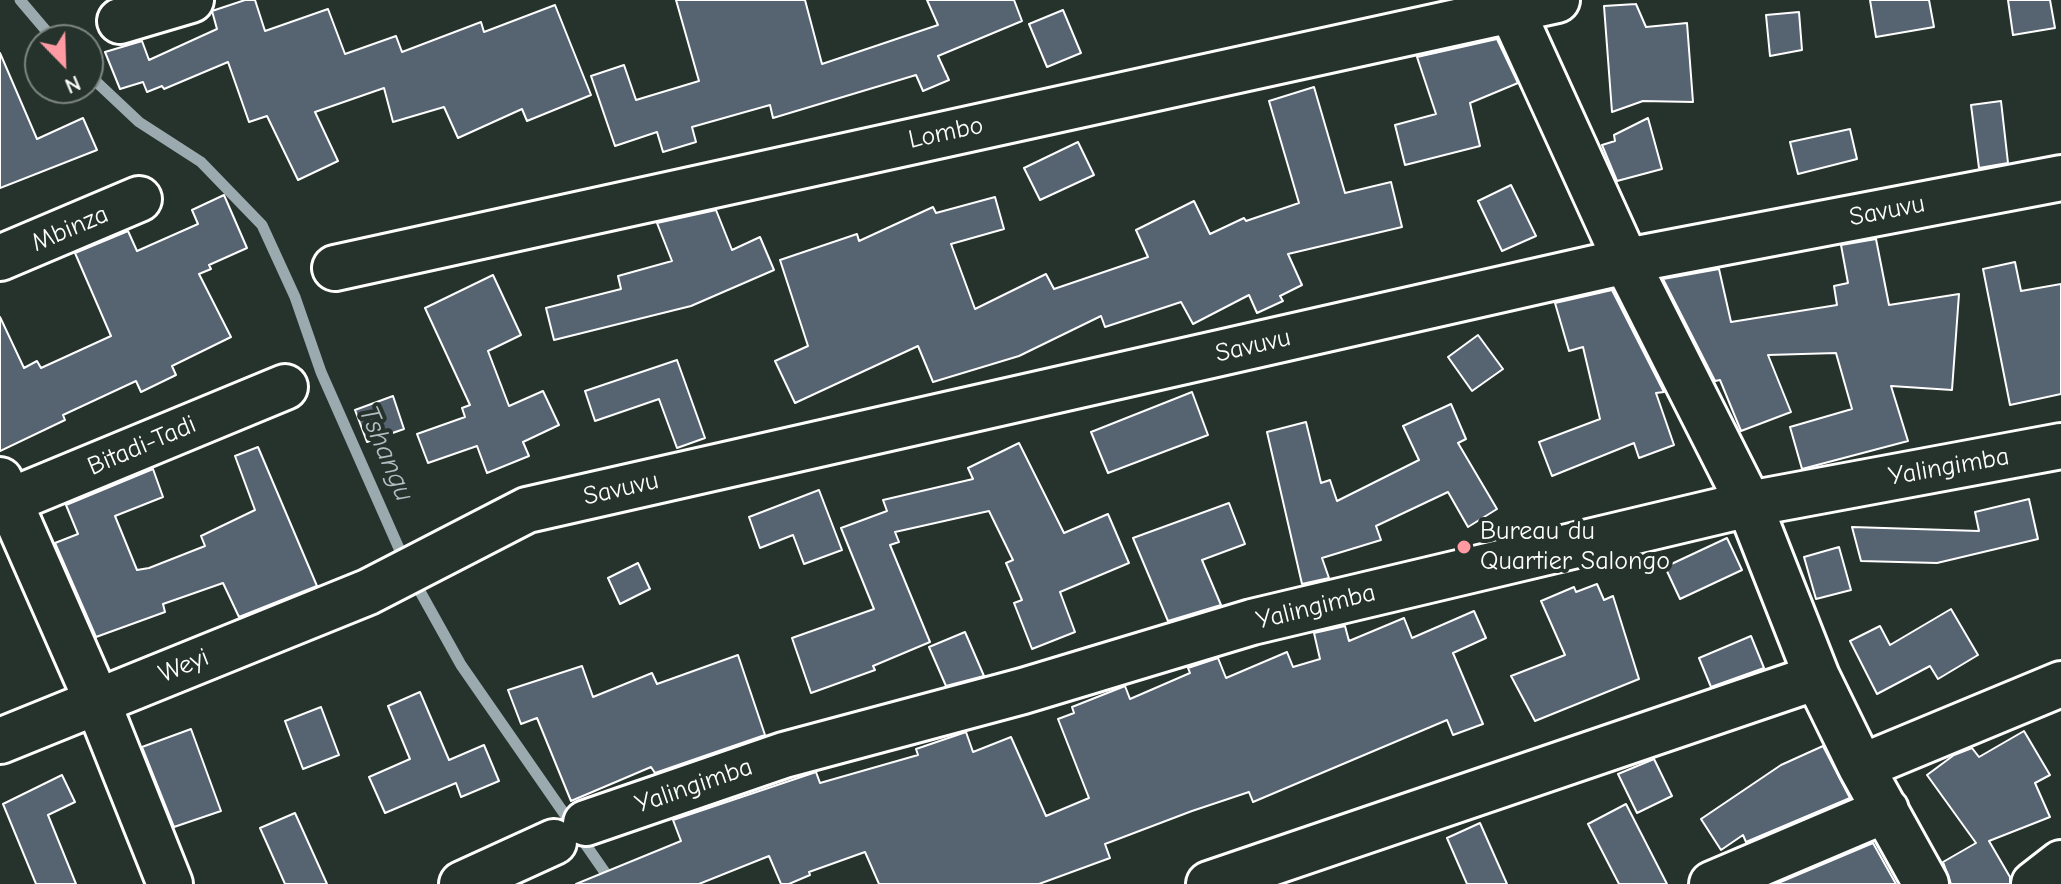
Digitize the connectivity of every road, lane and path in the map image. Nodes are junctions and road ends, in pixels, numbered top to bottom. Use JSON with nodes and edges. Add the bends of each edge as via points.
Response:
{"nodes":[{"id":1,"x":191,"y":0,"type":"edge"},
{"id":2,"x":1557,"y":0,"type":"edge"},
{"id":3,"x":1509,"y":4,"type":"edge"},
{"id":4,"x":120,"y":21,"type":"dead end"},
{"id":5,"x":2061,"y":178,"type":"edge"},
{"id":6,"x":139,"y":199,"type":"dead end"},
{"id":7,"x":0,"y":258,"type":"edge"},
{"id":8,"x":1626,"y":261,"type":"junction"},
{"id":9,"x":335,"y":268,"type":"dead end"},
{"id":10,"x":285,"y":387,"type":"dead end"},
{"id":11,"x":2061,"y":446,"type":"edge"},
{"id":12,"x":3,"y":495,"type":"edge"},
{"id":13,"x":1749,"y":504,"type":"junction"},
{"id":14,"x":368,"y":592,"type":"joint"},
{"id":15,"x":1817,"y":677,"type":"junction"},
{"id":16,"x":2061,"y":684,"type":"edge"},
{"id":17,"x":97,"y":701,"type":"junction"},
{"id":18,"x":0,"y":741,"type":"edge"},
{"id":19,"x":1861,"y":767,"type":"junction"},
{"id":20,"x":1886,"y":810,"type":"junction"},
{"id":21,"x":2061,"y":863,"type":"edge"},
{"id":22,"x":170,"y":884,"type":"edge"},
{"id":23,"x":462,"y":884,"type":"edge"},
{"id":24,"x":1209,"y":884,"type":"edge"},
{"id":25,"x":1712,"y":884,"type":"edge"},
{"id":26,"x":1926,"y":884,"type":"edge"},
{"id":27,"x":2034,"y":884,"type":"edge"}],
"edges":[{"from":1,"to":4,"type":"street"},
{"from":2,"to":3,"type":"street","name":"Lombo"},
{"from":3,"to":8,"type":"street"},
{"from":3,"to":9,"type":"street","name":"Lombo"},
{"from":5,"to":8,"type":"street","name":"Savuvu"},
{"from":6,"to":7,"type":"street","name":"Mbinza"},
{"from":8,"to":13,"type":"street"},
{"from":8,"to":14,"type":"street","name":"Savuvu","via":[[527,510]]},
{"from":10,"to":12,"type":"street","name":"Bitadi-Tadi"},
{"from":11,"to":13,"type":"street","name":"Yalingimba"},
{"from":12,"to":17,"type":"street"},
{"from":13,"to":15,"type":"street"},
{"from":13,"to":23,"type":"street","name":"Yalingimba","via":[[1252,622],[784,755],[570,833]]},
{"from":14,"to":17,"type":"street","name":"Weyi"},
{"from":15,"to":19,"type":"street"},
{"from":15,"to":24,"type":"street"},
{"from":16,"to":19,"type":"street"},
{"from":17,"to":18,"type":"street","name":"Weyi"},
{"from":17,"to":22,"type":"street"},
{"from":19,"to":20,"type":"street"},
{"from":20,"to":25,"type":"street"},
{"from":20,"to":26,"type":"street"},
{"from":21,"to":27,"type":"street"}]}
